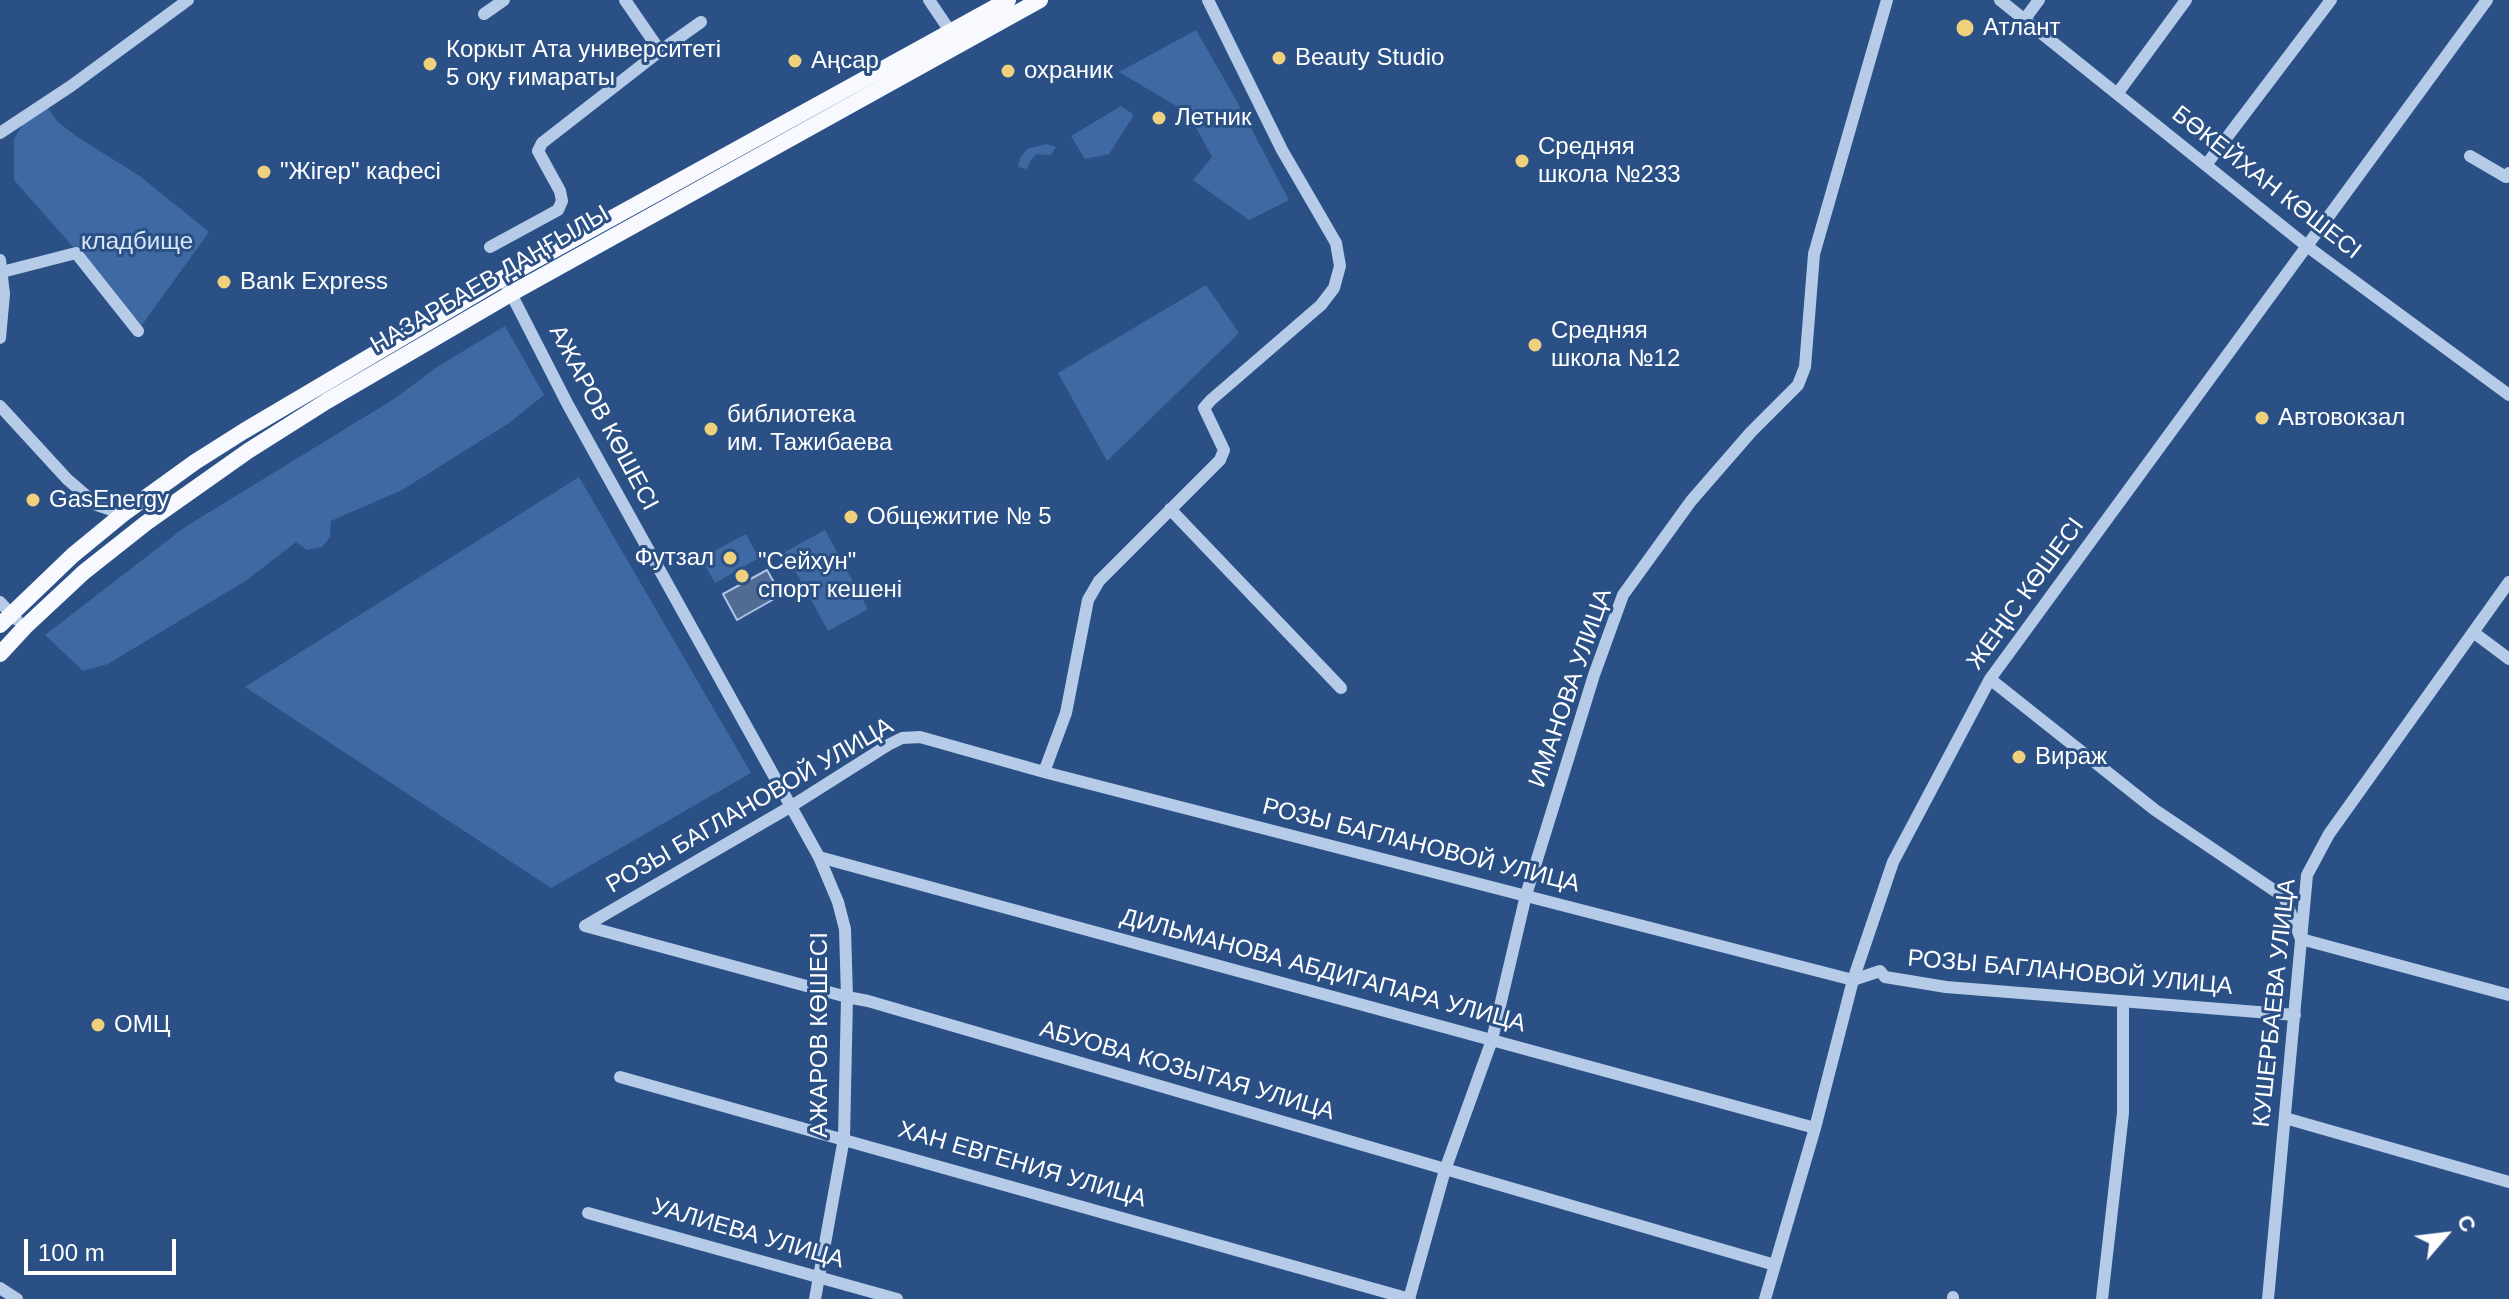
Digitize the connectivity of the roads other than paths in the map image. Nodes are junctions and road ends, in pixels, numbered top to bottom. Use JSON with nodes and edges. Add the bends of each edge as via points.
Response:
{"nodes":[{"id":1,"x":188,"y":0,"type":"edge"},
{"id":2,"x":504,"y":0,"type":"edge"},
{"id":3,"x":625,"y":0,"type":"edge"},
{"id":4,"x":929,"y":0,"type":"edge"},
{"id":5,"x":1008,"y":0,"type":"edge"},
{"id":6,"x":1040,"y":0,"type":"edge"},
{"id":7,"x":1208,"y":0,"type":"edge"},
{"id":8,"x":1887,"y":0,"type":"edge"},
{"id":9,"x":2000,"y":0,"type":"edge"},
{"id":10,"x":2039,"y":0,"type":"edge"},
{"id":11,"x":2186,"y":0,"type":"edge"},
{"id":12,"x":2331,"y":0,"type":"edge"},
{"id":13,"x":2487,"y":0,"type":"edge"},
{"id":14,"x":484,"y":14,"type":"dead end"},
{"id":15,"x":2024,"y":20,"type":"junction"},
{"id":16,"x":701,"y":22,"type":"dead end"},
{"id":17,"x":956,"y":39,"type":"junction"},
{"id":18,"x":660,"y":51,"type":"junction"},
{"id":19,"x":2117,"y":94,"type":"junction"},
{"id":20,"x":0,"y":133,"type":"edge"},
{"id":21,"x":2470,"y":156,"type":"dead end"},
{"id":22,"x":2206,"y":165,"type":"junction"},
{"id":23,"x":2509,"y":173,"type":"edge"},
{"id":24,"x":490,"y":247,"type":"dead end"},
{"id":25,"x":2308,"y":247,"type":"junction"},
{"id":26,"x":1,"y":266,"type":"edge"},
{"id":27,"x":508,"y":286,"type":"junction"},
{"id":28,"x":138,"y":331,"type":"dead end"},
{"id":29,"x":0,"y":338,"type":"edge"},
{"id":30,"x":2509,"y":395,"type":"edge"},
{"id":31,"x":0,"y":406,"type":"edge"},
{"id":32,"x":1170,"y":509,"type":"junction"},
{"id":33,"x":123,"y":514,"type":"junction"},
{"id":34,"x":2509,"y":582,"type":"edge"},
{"id":35,"x":4,"y":614,"type":"edge"},
{"id":36,"x":25,"y":627,"type":"junction"},
{"id":37,"x":2473,"y":632,"type":"junction"},
{"id":38,"x":0,"y":654,"type":"edge"},
{"id":39,"x":2509,"y":659,"type":"edge"},
{"id":40,"x":1990,"y":679,"type":"junction"},
{"id":41,"x":1341,"y":688,"type":"dead end"},
{"id":42,"x":1044,"y":772,"type":"junction"},
{"id":43,"x":790,"y":807,"type":"junction"},
{"id":44,"x":819,"y":857,"type":"junction"},
{"id":45,"x":1526,"y":895,"type":"junction"},
{"id":46,"x":585,"y":926,"type":"joint"},
{"id":47,"x":2301,"y":939,"type":"junction"},
{"id":48,"x":1853,"y":980,"type":"junction"},
{"id":49,"x":2509,"y":995,"type":"edge"},
{"id":50,"x":847,"y":997,"type":"junction"},
{"id":51,"x":2123,"y":1003,"type":"junction"},
{"id":52,"x":2295,"y":1015,"type":"junction"},
{"id":53,"x":1492,"y":1040,"type":"junction"},
{"id":54,"x":620,"y":1077,"type":"dead end"},
{"id":55,"x":2285,"y":1118,"type":"junction"},
{"id":56,"x":1815,"y":1128,"type":"junction"},
{"id":57,"x":844,"y":1138,"type":"junction"},
{"id":58,"x":1445,"y":1170,"type":"junction"},
{"id":59,"x":2509,"y":1182,"type":"edge"},
{"id":60,"x":588,"y":1213,"type":"dead end"},
{"id":61,"x":1775,"y":1265,"type":"junction"},
{"id":62,"x":820,"y":1277,"type":"junction"},
{"id":63,"x":0,"y":1288,"type":"edge"},
{"id":64,"x":13,"y":1298,"type":"edge"},
{"id":65,"x":815,"y":1299,"type":"edge"},
{"id":66,"x":897,"y":1299,"type":"edge"},
{"id":67,"x":1409,"y":1299,"type":"edge"},
{"id":68,"x":1765,"y":1299,"type":"edge"},
{"id":69,"x":2102,"y":1299,"type":"edge"},
{"id":70,"x":2268,"y":1299,"type":"edge"}],
"edges":[{"from":1,"to":20,"type":"street"},
{"from":2,"to":14,"type":"street"},
{"from":3,"to":18,"type":"street"},
{"from":4,"to":17,"type":"street"},
{"from":5,"to":17,"type":"main road","name":"НАЗАРБАЕВ ДАҢҒЫЛЫ"},
{"from":6,"to":17,"type":"main road","name":"НАЗАРБАЕВ ДАҢҒЫЛЫ"},
{"from":7,"to":32,"type":"street","via":[[1282,150],[1336,243],[1340,266],[1334,288],[1321,305],[1204,408],[1224,450]]},
{"from":8,"to":45,"type":"street","name":"ИМАНОВА УЛИЦА","via":[[1814,254],[1805,367],[1798,385],[1691,501],[1623,595]]},
{"from":9,"to":15,"type":"street","name":"БӨКЕЙХАН КӨШЕСІ"},
{"from":10,"to":15,"type":"street"},
{"from":11,"to":19,"type":"street"},
{"from":12,"to":22,"type":"street"},
{"from":13,"to":25,"type":"street","name":"ЖЕҢІС КӨШЕСІ"},
{"from":15,"to":19,"type":"street","name":"БӨКЕЙХАН КӨШЕСІ"},
{"from":16,"to":18,"type":"street"},
{"from":17,"to":27,"type":"main road","name":"НАЗАРБАЕВ ДАҢҒЫЛЫ"},
{"from":18,"to":24,"type":"street","via":[[542,143],[538,151],[560,191],[558,210]]},
{"from":19,"to":22,"type":"street","name":"БӨКЕЙХАН КӨШЕСІ"},
{"from":21,"to":23,"type":"street","via":[[2506,177]]},
{"from":22,"to":25,"type":"street","name":"БӨКЕЙХАН КӨШЕСІ"},
{"from":25,"to":30,"type":"street","name":"БӨКЕЙХАН КӨШЕСІ"},
{"from":25,"to":40,"type":"street","name":"ЖЕҢІС КӨШЕСІ"},
{"from":26,"to":28,"type":"street","via":[[76,253]]},
{"from":26,"to":29,"type":"street"},
{"from":27,"to":33,"type":"main road","name":"НАЗАРБАЕВ ДАҢҒЫЛЫ","via":[[244,431]]},
{"from":27,"to":36,"type":"main road","name":"НАЗАРБАЕВ ДАҢҒЫЛЫ","via":[[248,451],[146,523]]},
{"from":27,"to":43,"type":"street","name":"АЖАРОВ КӨШЕСІ"},
{"from":31,"to":33,"type":"street","via":[[67,479],[97,505]]},
{"from":32,"to":41,"type":"street"},
{"from":32,"to":42,"type":"street","via":[[1099,581],[1088,600],[1066,713]]},
{"from":33,"to":35,"type":"main road","name":"НАЗАРБАЕВ ДАҢҒЫЛЫ"},
{"from":34,"to":37,"type":"street","name":"КУШЕРБАЕВА УЛИЦА"},
{"from":35,"to":36,"type":"street"},
{"from":36,"to":38,"type":"main road","name":"НАЗАРБАЕВ ДАҢҒЫЛЫ"},
{"from":37,"to":39,"type":"street"},
{"from":37,"to":47,"type":"street","name":"КУШЕРБАЕВА УЛИЦА","via":[[2329,834],[2307,875]]},
{"from":40,"to":47,"type":"street","via":[[2155,810],[2284,897]]},
{"from":40,"to":48,"type":"street","name":"ЖЕҢІС КӨШЕСІ","via":[[1893,862]]},
{"from":42,"to":43,"type":"street","name":"РОЗЫ БАГЛАНОВОЙ УЛИЦА","via":[[920,737],[902,738]]},
{"from":42,"to":45,"type":"street","name":"РОЗЫ БАГЛАНОВОЙ УЛИЦА"},
{"from":43,"to":44,"type":"street","name":"АЖАРОВ КӨШЕСІ"},
{"from":43,"to":46,"type":"street","name":"РОЗЫ БАГЛАНОВОЙ УЛИЦА"},
{"from":44,"to":50,"type":"street","name":"АЖАРОВ КӨШЕСІ","via":[[845,929]]},
{"from":44,"to":53,"type":"street","name":"ДИЛЬМАНОВА АБДИГАПАРА УЛИЦА"},
{"from":45,"to":48,"type":"street","name":"РОЗЫ БАГЛАНОВОЙ УЛИЦА"},
{"from":45,"to":53,"type":"street","name":"ИМАНОВА УЛИЦА"},
{"from":46,"to":50,"type":"street","name":"АБУОВА КОЗЫТАЯ УЛИЦА"},
{"from":47,"to":49,"type":"street"},
{"from":47,"to":52,"type":"street","name":"КУШЕРБАЕВА УЛИЦА"},
{"from":48,"to":51,"type":"street","name":"РОЗЫ БАГЛАНОВОЙ УЛИЦА","via":[[1880,971],[1885,977],[1946,987]]},
{"from":48,"to":56,"type":"street","name":"ЖЕҢІС КӨШЕСІ"},
{"from":50,"to":57,"type":"street","name":"АЖАРОВ КӨШЕСІ"},
{"from":50,"to":58,"type":"street","name":"АБУОВА КОЗЫТАЯ УЛИЦА"},
{"from":51,"to":52,"type":"street","name":"РОЗЫ БАГЛАНОВОЙ УЛИЦА"},
{"from":51,"to":69,"type":"street","via":[[2123,1113]]},
{"from":52,"to":55,"type":"street","name":"КУШЕРБАЕВА УЛИЦА"},
{"from":53,"to":56,"type":"street","name":"ДИЛЬМАНОВА АБДИГАПАРА УЛИЦА"},
{"from":53,"to":58,"type":"street","name":"ИМАНОВА УЛИЦА"},
{"from":54,"to":57,"type":"street","name":"ХАН ЕВГЕНИЯ УЛИЦА"},
{"from":55,"to":59,"type":"street"},
{"from":55,"to":70,"type":"street","name":"КУШЕРБАЕВА УЛИЦА"},
{"from":56,"to":61,"type":"street","name":"ЖЕҢІС КӨШЕСІ"},
{"from":57,"to":62,"type":"street","name":"АЖАРОВ КӨШЕСІ"},
{"from":57,"to":67,"type":"street","name":"ХАН ЕВГЕНИЯ УЛИЦА"},
{"from":58,"to":61,"type":"street","name":"АБУОВА КОЗЫТАЯ УЛИЦА"},
{"from":58,"to":67,"type":"street","name":"ИМАНОВА УЛИЦА"},
{"from":60,"to":62,"type":"street","name":"УАЛИЕВА УЛИЦА"},
{"from":61,"to":68,"type":"street","name":"ЖЕҢІС КӨШЕСІ"},
{"from":62,"to":65,"type":"street","name":"АЖАРОВ КӨШЕСІ"},
{"from":62,"to":66,"type":"street","name":"УАЛИЕВА УЛИЦА"},
{"from":63,"to":64,"type":"street"}]}
